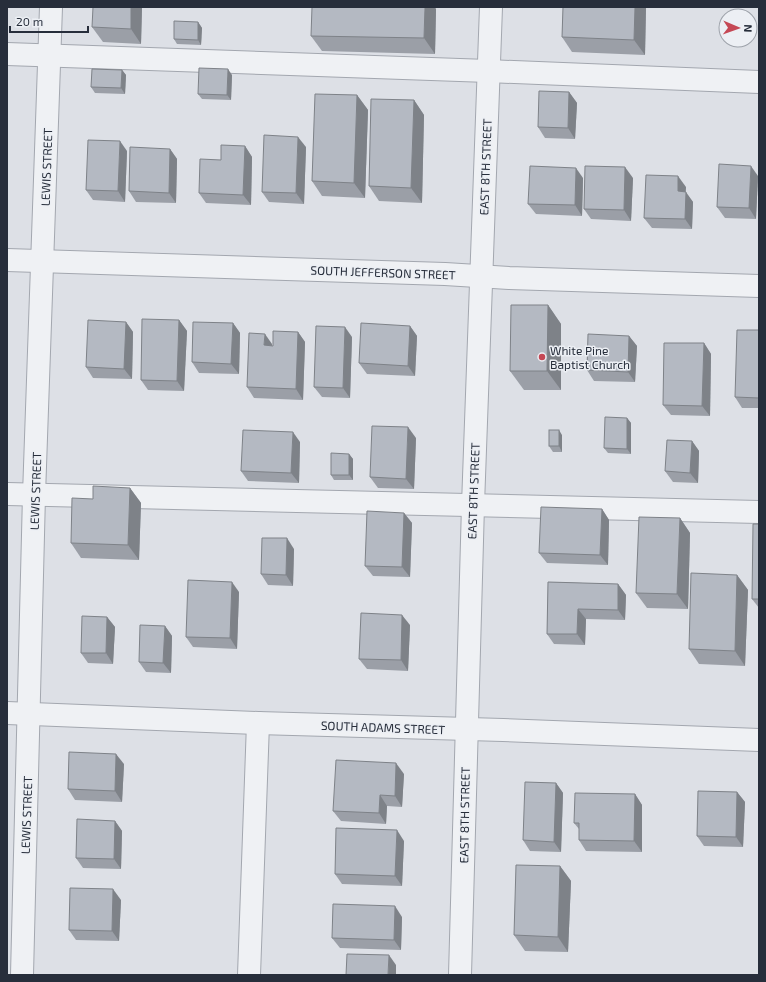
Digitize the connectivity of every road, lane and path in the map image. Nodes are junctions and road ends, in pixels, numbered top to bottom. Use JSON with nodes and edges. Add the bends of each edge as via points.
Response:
{"nodes":[{"id":1,"x":51,"y":7,"type":"edge"},
{"id":2,"x":491,"y":7,"type":"edge"},
{"id":3,"x":7,"y":54,"type":"edge"},
{"id":4,"x":50,"y":56,"type":"junction"},
{"id":5,"x":488,"y":71,"type":"junction"},
{"id":6,"x":759,"y":82,"type":"edge"},
{"id":7,"x":7,"y":260,"type":"edge"},
{"id":8,"x":42,"y":261,"type":"junction"},
{"id":9,"x":481,"y":276,"type":"junction"},
{"id":10,"x":759,"y":286,"type":"edge"},
{"id":11,"x":7,"y":494,"type":"edge"},
{"id":12,"x":34,"y":495,"type":"junction"},
{"id":13,"x":472,"y":505,"type":"junction"},
{"id":14,"x":759,"y":512,"type":"edge"},
{"id":15,"x":7,"y":713,"type":"edge"},
{"id":16,"x":29,"y":714,"type":"junction"},
{"id":17,"x":258,"y":723,"type":"junction"},
{"id":18,"x":466,"y":729,"type":"junction"},
{"id":19,"x":759,"y":740,"type":"edge"},
{"id":20,"x":22,"y":975,"type":"edge"},
{"id":21,"x":249,"y":975,"type":"edge"},
{"id":22,"x":460,"y":975,"type":"edge"}],
"edges":[{"from":1,"to":4,"type":"street","name":"LEWIS STREET"},
{"from":2,"to":5,"type":"street","name":"EAST 8TH STREET"},
{"from":3,"to":4,"type":"street"},
{"from":4,"to":5,"type":"street"},
{"from":4,"to":8,"type":"street","name":"LEWIS STREET"},
{"from":5,"to":6,"type":"street"},
{"from":5,"to":9,"type":"street","name":"EAST 8TH STREET"},
{"from":7,"to":8,"type":"street","name":"SOUTH JEFFERSON STREET"},
{"from":8,"to":9,"type":"street","name":"SOUTH JEFFERSON STREET"},
{"from":8,"to":12,"type":"street","name":"LEWIS STREET"},
{"from":9,"to":10,"type":"street","name":"SOUTH JEFFERSON STREET"},
{"from":9,"to":13,"type":"street","name":"EAST 8TH STREET"},
{"from":11,"to":12,"type":"street"},
{"from":12,"to":13,"type":"street"},
{"from":12,"to":16,"type":"street","name":"LEWIS STREET"},
{"from":13,"to":14,"type":"street"},
{"from":13,"to":18,"type":"street","name":"EAST 8TH STREET"},
{"from":15,"to":16,"type":"street","name":"SOUTH ADAMS STREET"},
{"from":16,"to":17,"type":"street","name":"SOUTH ADAMS STREET"},
{"from":16,"to":20,"type":"street","name":"LEWIS STREET"},
{"from":17,"to":18,"type":"street","name":"SOUTH ADAMS STREET"},
{"from":17,"to":21,"type":"street"},
{"from":18,"to":19,"type":"street","name":"SOUTH ADAMS STREET"},
{"from":18,"to":22,"type":"street","name":"EAST 8TH STREET"}]}
